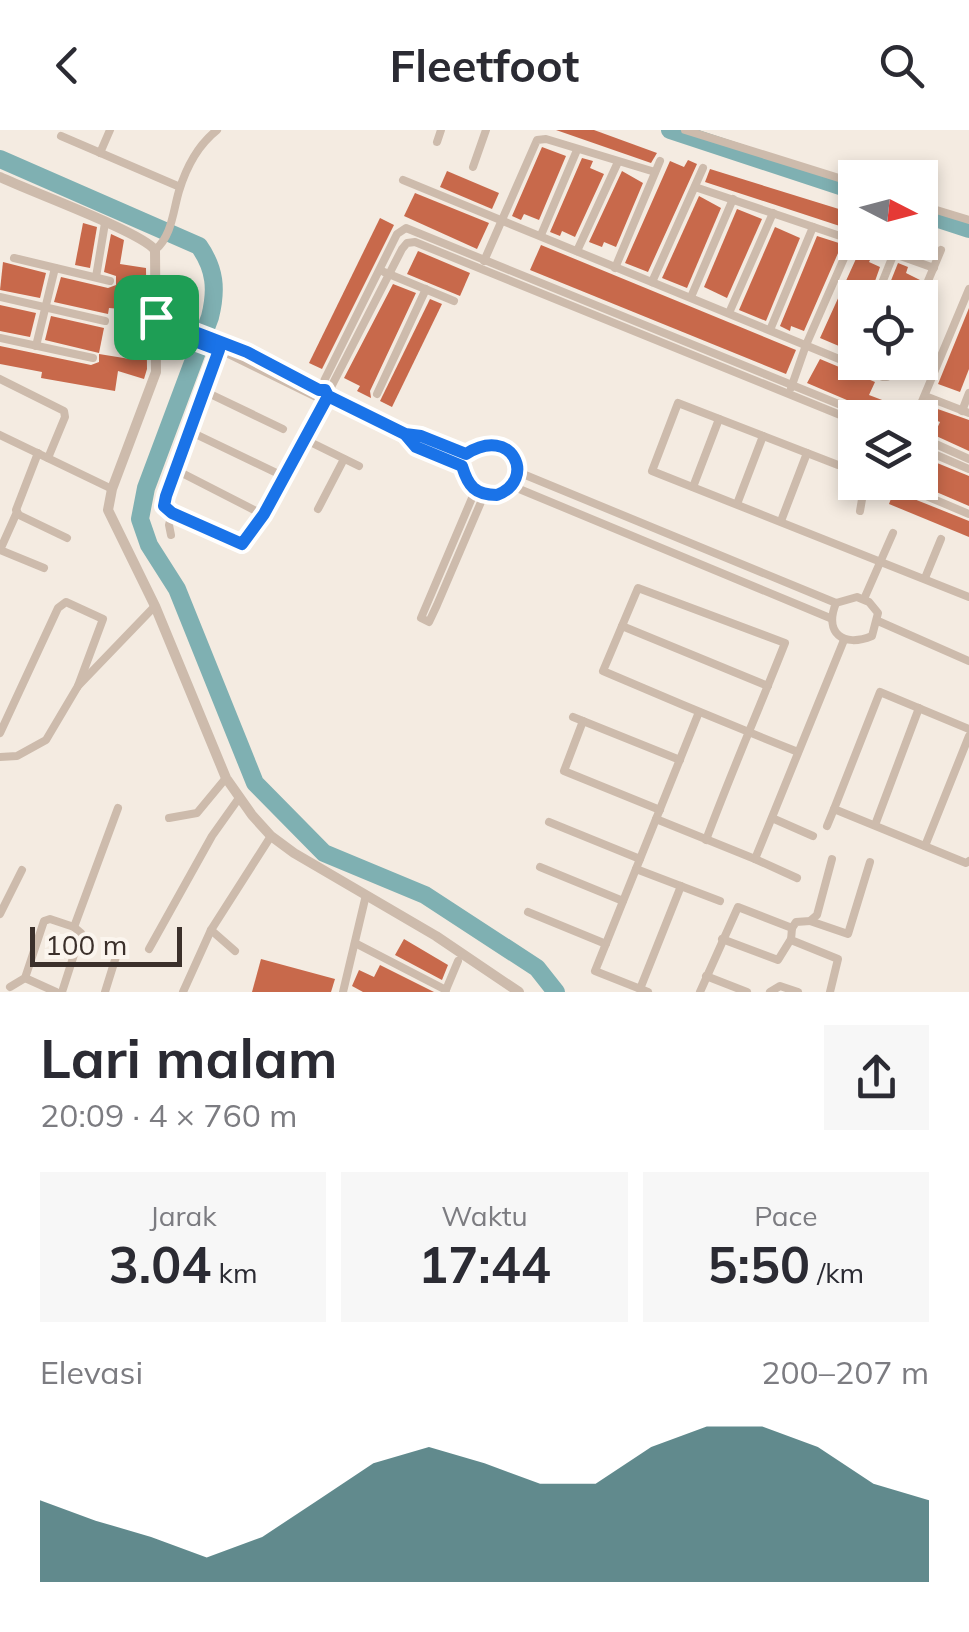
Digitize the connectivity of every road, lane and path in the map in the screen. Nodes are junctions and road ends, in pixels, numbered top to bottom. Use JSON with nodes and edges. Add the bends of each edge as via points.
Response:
{"nodes":[{"id":1,"x":110,"y":130,"type":"edge"},
{"id":2,"x":217,"y":130,"type":"edge"},
{"id":3,"x":441,"y":130,"type":"edge"},
{"id":4,"x":486,"y":130,"type":"edge"},
{"id":5,"x":685,"y":130,"type":"edge"},
{"id":6,"x":61,"y":136,"type":"dead end"},
{"id":7,"x":437,"y":142,"type":"dead end"},
{"id":8,"x":576,"y":150,"type":"junction"},
{"id":9,"x":100,"y":153,"type":"junction"},
{"id":10,"x":660,"y":160,"type":"dead end"},
{"id":11,"x":618,"y":162,"type":"junction"},
{"id":12,"x":473,"y":167,"type":"dead end"},
{"id":13,"x":703,"y":168,"type":"dead end"},
{"id":14,"x":655,"y":172,"type":"junction"},
{"id":15,"x":0,"y":177,"type":"edge"},
{"id":16,"x":838,"y":178,"type":"edge"},
{"id":17,"x":403,"y":180,"type":"dead end"},
{"id":18,"x":180,"y":187,"type":"junction"},
{"id":19,"x":694,"y":188,"type":"junction"},
{"id":20,"x":732,"y":199,"type":"junction"},
{"id":21,"x":938,"y":211,"type":"edge"},
{"id":22,"x":773,"y":213,"type":"junction"},
{"id":23,"x":969,"y":220,"type":"edge"},
{"id":24,"x":501,"y":221,"type":"junction"},
{"id":25,"x":105,"y":223,"type":"junction"},
{"id":26,"x":813,"y":227,"type":"junction"},
{"id":27,"x":397,"y":234,"type":"junction"},
{"id":28,"x":541,"y":235,"type":"junction"},
{"id":29,"x":838,"y":235,"type":"edge"},
{"id":30,"x":407,"y":243,"type":"junction"},
{"id":31,"x":160,"y":246,"type":"junction"},
{"id":32,"x":941,"y":250,"type":"dead end"},
{"id":33,"x":577,"y":251,"type":"junction"},
{"id":34,"x":485,"y":257,"type":"junction"},
{"id":35,"x":14,"y":258,"type":"dead end"},
{"id":36,"x":847,"y":260,"type":"edge"},
{"id":37,"x":913,"y":260,"type":"edge"},
{"id":38,"x":55,"y":268,"type":"junction"},
{"id":39,"x":482,"y":268,"type":"junction"},
{"id":40,"x":615,"y":268,"type":"junction"},
{"id":41,"x":934,"y":268,"type":"junction"},
{"id":42,"x":384,"y":272,"type":"junction"},
{"id":43,"x":96,"y":277,"type":"junction"},
{"id":44,"x":929,"y":280,"type":"edge"},
{"id":45,"x":110,"y":281,"type":"dead end"},
{"id":46,"x":652,"y":282,"type":"junction"},
{"id":47,"x":969,"y":288,"type":"edge"},
{"id":48,"x":426,"y":289,"type":"junction"},
{"id":49,"x":0,"y":297,"type":"edge"},
{"id":50,"x":691,"y":297,"type":"junction"},
{"id":51,"x":454,"y":302,"type":"dead end"},
{"id":52,"x":45,"y":307,"type":"junction"},
{"id":53,"x":729,"y":313,"type":"junction"},
{"id":54,"x":626,"y":320,"type":"junction"},
{"id":55,"x":105,"y":322,"type":"dead end"},
{"id":56,"x":156,"y":322,"type":"junction"},
{"id":57,"x":770,"y":330,"type":"junction"},
{"id":58,"x":0,"y":338,"type":"edge"},
{"id":59,"x":218,"y":345,"type":"junction"},
{"id":60,"x":806,"y":345,"type":"junction"},
{"id":61,"x":36,"y":346,"type":"junction"},
{"id":62,"x":93,"y":358,"type":"dead end"},
{"id":63,"x":838,"y":359,"type":"edge"},
{"id":64,"x":0,"y":380,"type":"edge"},
{"id":65,"x":791,"y":389,"type":"junction"},
{"id":66,"x":206,"y":392,"type":"junction"},
{"id":67,"x":969,"y":393,"type":"edge"},
{"id":68,"x":323,"y":394,"type":"junction"},
{"id":69,"x":376,"y":394,"type":"dead end"},
{"id":70,"x":925,"y":396,"type":"junction"},
{"id":71,"x":923,"y":400,"type":"edge"},
{"id":72,"x":838,"y":405,"type":"edge"},
{"id":73,"x":838,"y":412,"type":"edge"},
{"id":74,"x":966,"y":412,"type":"edge"},
{"id":75,"x":719,"y":419,"type":"junction"},
{"id":76,"x":283,"y":430,"type":"dead end"},
{"id":77,"x":189,"y":431,"type":"junction"},
{"id":78,"x":405,"y":434,"type":"junction"},
{"id":79,"x":0,"y":435,"type":"edge"},
{"id":80,"x":764,"y":436,"type":"junction"},
{"id":81,"x":304,"y":439,"type":"junction"},
{"id":82,"x":938,"y":445,"type":"edge"},
{"id":83,"x":807,"y":453,"type":"junction"},
{"id":84,"x":38,"y":454,"type":"junction"},
{"id":85,"x":466,"y":454,"type":"junction"},
{"id":86,"x":938,"y":456,"type":"edge"},
{"id":87,"x":48,"y":458,"type":"junction"},
{"id":88,"x":344,"y":459,"type":"junction"},
{"id":89,"x":969,"y":459,"type":"edge"},
{"id":90,"x":838,"y":465,"type":"dead end"},
{"id":91,"x":359,"y":466,"type":"dead end"},
{"id":92,"x":462,"y":466,"type":"junction"},
{"id":93,"x":969,"y":469,"type":"edge"},
{"id":94,"x":176,"y":470,"type":"junction"},
{"id":95,"x":518,"y":472,"type":"junction"},
{"id":96,"x":284,"y":477,"type":"junction"},
{"id":97,"x":512,"y":486,"type":"junction"},
{"id":98,"x":692,"y":486,"type":"junction"},
{"id":99,"x":112,"y":489,"type":"junction"},
{"id":100,"x":480,"y":493,"type":"junction"},
{"id":101,"x":862,"y":500,"type":"edge"},
{"id":102,"x":936,"y":500,"type":"edge"},
{"id":103,"x":737,"y":504,"type":"junction"},
{"id":104,"x":318,"y":509,"type":"dead end"},
{"id":105,"x":860,"y":511,"type":"dead end"},
{"id":106,"x":17,"y":512,"type":"junction"},
{"id":107,"x":172,"y":513,"type":"junction"},
{"id":108,"x":264,"y":514,"type":"junction"},
{"id":109,"x":969,"y":514,"type":"edge"},
{"id":110,"x":781,"y":521,"type":"junction"},
{"id":111,"x":893,"y":533,"type":"dead end"},
{"id":112,"x":172,"y":534,"type":"dead end"},
{"id":113,"x":67,"y":538,"type":"dead end"},
{"id":114,"x":941,"y":539,"type":"dead end"},
{"id":115,"x":881,"y":560,"type":"junction"},
{"id":116,"x":44,"y":568,"type":"dead end"},
{"id":117,"x":925,"y":578,"type":"junction"},
{"id":118,"x":969,"y":596,"type":"edge"},
{"id":119,"x":864,"y":599,"type":"junction"},
{"id":120,"x":836,"y":604,"type":"junction"},
{"id":121,"x":155,"y":606,"type":"junction"},
{"id":122,"x":830,"y":618,"type":"junction"},
{"id":123,"x":878,"y":621,"type":"junction"},
{"id":124,"x":622,"y":626,"type":"junction"},
{"id":125,"x":844,"y":640,"type":"junction"},
{"id":126,"x":969,"y":660,"type":"edge"},
{"id":127,"x":78,"y":686,"type":"junction"},
{"id":128,"x":768,"y":686,"type":"junction"},
{"id":129,"x":919,"y":708,"type":"junction"},
{"id":130,"x":699,"y":712,"type":"junction"},
{"id":131,"x":573,"y":717,"type":"dead end"},
{"id":132,"x":583,"y":721,"type":"junction"},
{"id":133,"x":748,"y":732,"type":"junction"},
{"id":134,"x":0,"y":733,"type":"edge"},
{"id":135,"x":969,"y":733,"type":"edge"},
{"id":136,"x":798,"y":752,"type":"junction"},
{"id":137,"x":0,"y":757,"type":"edge"},
{"id":138,"x":680,"y":760,"type":"junction"},
{"id":139,"x":226,"y":778,"type":"junction"},
{"id":140,"x":238,"y":798,"type":"junction"},
{"id":141,"x":118,"y":808,"type":"dead end"},
{"id":142,"x":834,"y":809,"type":"junction"},
{"id":143,"x":660,"y":810,"type":"junction"},
{"id":144,"x":169,"y":818,"type":"dead end"},
{"id":145,"x":772,"y":818,"type":"junction"},
{"id":146,"x":656,"y":819,"type":"junction"},
{"id":147,"x":549,"y":822,"type":"dead end"},
{"id":148,"x":875,"y":825,"type":"junction"},
{"id":149,"x":827,"y":826,"type":"dead end"},
{"id":150,"x":271,"y":836,"type":"junction"},
{"id":151,"x":813,"y":836,"type":"dead end"},
{"id":152,"x":706,"y":840,"type":"junction"},
{"id":153,"x":925,"y":846,"type":"junction"},
{"id":154,"x":640,"y":859,"type":"junction"},
{"id":155,"x":832,"y":859,"type":"dead end"},
{"id":156,"x":754,"y":860,"type":"junction"},
{"id":157,"x":969,"y":861,"type":"edge"},
{"id":158,"x":870,"y":862,"type":"dead end"},
{"id":159,"x":540,"y":867,"type":"dead end"},
{"id":160,"x":636,"y":869,"type":"junction"},
{"id":161,"x":22,"y":870,"type":"dead end"},
{"id":162,"x":797,"y":878,"type":"dead end"},
{"id":163,"x":681,"y":886,"type":"junction"},
{"id":164,"x":366,"y":895,"type":"junction"},
{"id":165,"x":623,"y":901,"type":"junction"},
{"id":166,"x":720,"y":901,"type":"dead end"},
{"id":167,"x":528,"y":912,"type":"dead end"},
{"id":168,"x":0,"y":914,"type":"edge"},
{"id":169,"x":810,"y":921,"type":"junction"},
{"id":170,"x":74,"y":927,"type":"junction"},
{"id":171,"x":792,"y":928,"type":"junction"},
{"id":172,"x":212,"y":930,"type":"junction"},
{"id":173,"x":722,"y":939,"type":"junction"},
{"id":174,"x":791,"y":939,"type":"junction"},
{"id":175,"x":355,"y":942,"type":"junction"},
{"id":176,"x":606,"y":944,"type":"junction"},
{"id":177,"x":118,"y":947,"type":"dead end"},
{"id":178,"x":150,"y":949,"type":"dead end"},
{"id":179,"x":235,"y":951,"type":"dead end"},
{"id":180,"x":458,"y":961,"type":"dead end"},
{"id":181,"x":706,"y":976,"type":"junction"},
{"id":182,"x":24,"y":978,"type":"junction"},
{"id":183,"x":8,"y":989,"type":"edge"},
{"id":184,"x":344,"y":989,"type":"edge"},
{"id":185,"x":446,"y":991,"type":"edge"},
{"id":186,"x":644,"y":991,"type":"edge"},
{"id":187,"x":59,"y":992,"type":"edge"},
{"id":188,"x":105,"y":992,"type":"edge"},
{"id":189,"x":183,"y":992,"type":"edge"},
{"id":190,"x":354,"y":992,"type":"edge"},
{"id":191,"x":519,"y":992,"type":"edge"},
{"id":192,"x":700,"y":992,"type":"edge"},
{"id":193,"x":747,"y":992,"type":"edge"},
{"id":194,"x":770,"y":992,"type":"edge"},
{"id":195,"x":798,"y":992,"type":"edge"},
{"id":196,"x":830,"y":992,"type":"edge"}],
"edges":[{"from":1,"to":9,"type":"street"},
{"from":2,"to":18,"type":"street","via":[[202,143]]},
{"from":3,"to":7,"type":"street"},
{"from":4,"to":12,"type":"street"},
{"from":5,"to":16,"type":"street"},
{"from":6,"to":9,"type":"street"},
{"from":8,"to":11,"type":"street"},
{"from":8,"to":24,"type":"street","via":[[535,141]]},
{"from":8,"to":28,"type":"street"},
{"from":9,"to":18,"type":"street"},
{"from":10,"to":14,"type":"street"},
{"from":11,"to":14,"type":"street"},
{"from":11,"to":33,"type":"street"},
{"from":13,"to":19,"type":"street"},
{"from":14,"to":40,"type":"street"},
{"from":15,"to":25,"type":"street"},
{"from":17,"to":24,"type":"street"},
{"from":18,"to":31,"type":"street"},
{"from":19,"to":20,"type":"street"},
{"from":19,"to":46,"type":"street"},
{"from":20,"to":22,"type":"street"},
{"from":20,"to":50,"type":"street"},
{"from":21,"to":23,"type":"street"},
{"from":22,"to":26,"type":"street"},
{"from":22,"to":53,"type":"street"},
{"from":24,"to":28,"type":"street"},
{"from":24,"to":34,"type":"street"},
{"from":25,"to":31,"type":"street"},
{"from":25,"to":43,"type":"street"},
{"from":26,"to":29,"type":"street"},
{"from":26,"to":57,"type":"street"},
{"from":27,"to":30,"type":"street"},
{"from":27,"to":34,"type":"street","via":[[412,228]]},
{"from":27,"to":42,"type":"street"},
{"from":28,"to":33,"type":"street"},
{"from":30,"to":39,"type":"street"},
{"from":30,"to":42,"type":"street"},
{"from":31,"to":56,"type":"street"},
{"from":32,"to":41,"type":"street"},
{"from":33,"to":40,"type":"street"},
{"from":34,"to":39,"type":"street"},
{"from":34,"to":54,"type":"street"},
{"from":35,"to":38,"type":"street"},
{"from":36,"to":60,"type":"street"},
{"from":37,"to":41,"type":"street"},
{"from":38,"to":43,"type":"street"},
{"from":38,"to":52,"type":"street"},
{"from":39,"to":54,"type":"street"},
{"from":40,"to":46,"type":"street"},
{"from":41,"to":44,"type":"street"},
{"from":42,"to":48,"type":"street"},
{"from":42,"to":68,"type":"street"},
{"from":43,"to":45,"type":"street"},
{"from":46,"to":50,"type":"street"},
{"from":47,"to":70,"type":"street"},
{"from":48,"to":51,"type":"street"},
{"from":48,"to":69,"type":"street"},
{"from":49,"to":52,"type":"street"},
{"from":50,"to":53,"type":"street"},
{"from":52,"to":55,"type":"street"},
{"from":52,"to":61,"type":"street"},
{"from":53,"to":57,"type":"street"},
{"from":54,"to":65,"type":"street"},
{"from":56,"to":59,"type":"street"},
{"from":56,"to":99,"type":"street","via":[[153,386]]},
{"from":57,"to":60,"type":"street"},
{"from":58,"to":61,"type":"street"},
{"from":59,"to":66,"type":"street"},
{"from":59,"to":68,"type":"street"},
{"from":60,"to":63,"type":"street"},
{"from":60,"to":65,"type":"street"},
{"from":61,"to":62,"type":"street"},
{"from":64,"to":87,"type":"street","via":[[64,411]]},
{"from":65,"to":72,"type":"street"},
{"from":65,"to":73,"type":"street"},
{"from":66,"to":76,"type":"street"},
{"from":66,"to":77,"type":"street"},
{"from":67,"to":74,"type":"street"},
{"from":68,"to":78,"type":"street"},
{"from":68,"to":81,"type":"street"},
{"from":70,"to":71,"type":"street"},
{"from":70,"to":74,"type":"street"},
{"from":75,"to":80,"type":"street"},
{"from":75,"to":98,"type":"street"},
{"from":75,"to":98,"type":"street","via":[[678,403],[652,471]]},
{"from":77,"to":94,"type":"street"},
{"from":77,"to":96,"type":"street"},
{"from":78,"to":85,"type":"street"},
{"from":78,"to":92,"type":"street","via":[[416,447]]},
{"from":79,"to":84,"type":"street"},
{"from":80,"to":83,"type":"street"},
{"from":80,"to":103,"type":"street"},
{"from":81,"to":88,"type":"street"},
{"from":81,"to":96,"type":"street"},
{"from":82,"to":89,"type":"street"},
{"from":83,"to":90,"type":"street"},
{"from":83,"to":110,"type":"street"},
{"from":84,"to":87,"type":"street"},
{"from":84,"to":106,"type":"street"},
{"from":85,"to":92,"type":"street"},
{"from":85,"to":95,"type":"street","via":[[493,443],[504,446]]},
{"from":86,"to":93,"type":"street"},
{"from":87,"to":99,"type":"street"},
{"from":88,"to":91,"type":"street"},
{"from":88,"to":104,"type":"street"},
{"from":92,"to":100,"type":"street"},
{"from":94,"to":107,"type":"street","via":[[164,504]]},
{"from":94,"to":108,"type":"street"},
{"from":95,"to":97,"type":"street"},
{"from":95,"to":120,"type":"street"},
{"from":96,"to":108,"type":"street"},
{"from":97,"to":100,"type":"street","via":[[497,495]]},
{"from":97,"to":122,"type":"street"},
{"from":98,"to":103,"type":"street"},
{"from":99,"to":121,"type":"street","via":[[112,524]]},
{"from":100,"to":100,"type":"street","via":[[421,618],[425,622],[438,605]]},
{"from":101,"to":105,"type":"street"},
{"from":102,"to":109,"type":"street"},
{"from":103,"to":110,"type":"street"},
{"from":106,"to":113,"type":"street"},
{"from":106,"to":116,"type":"street","via":[[0,550]]},
{"from":107,"to":108,"type":"street","via":[[240,544]]},
{"from":107,"to":112,"type":"street"},
{"from":110,"to":115,"type":"street"},
{"from":111,"to":115,"type":"street"},
{"from":114,"to":117,"type":"street"},
{"from":115,"to":117,"type":"street"},
{"from":115,"to":119,"type":"street"},
{"from":117,"to":118,"type":"street"},
{"from":119,"to":120,"type":"street"},
{"from":119,"to":123,"type":"street"},
{"from":120,"to":122,"type":"street"},
{"from":121,"to":127,"type":"street"},
{"from":121,"to":139,"type":"street"},
{"from":122,"to":125,"type":"street"},
{"from":123,"to":125,"type":"street","via":[[872,636]]},
{"from":123,"to":126,"type":"street"},
{"from":124,"to":128,"type":"street"},
{"from":124,"to":128,"type":"street","via":[[638,588],[785,644]]},
{"from":124,"to":130,"type":"street","via":[[603,672]]},
{"from":125,"to":136,"type":"street"},
{"from":127,"to":134,"type":"street","via":[[103,619],[66,602]]},
{"from":127,"to":137,"type":"street","via":[[46,740]]},
{"from":128,"to":133,"type":"street"},
{"from":129,"to":135,"type":"street"},
{"from":129,"to":142,"type":"street","via":[[880,692]]},
{"from":129,"to":148,"type":"street"},
{"from":130,"to":133,"type":"street"},
{"from":130,"to":138,"type":"street"},
{"from":131,"to":132,"type":"street"},
{"from":132,"to":138,"type":"street"},
{"from":132,"to":143,"type":"street","via":[[564,770]]},
{"from":133,"to":136,"type":"street"},
{"from":133,"to":152,"type":"street"},
{"from":135,"to":153,"type":"street"},
{"from":136,"to":145,"type":"street"},
{"from":138,"to":143,"type":"street"},
{"from":139,"to":140,"type":"street"},
{"from":139,"to":144,"type":"street","via":[[197,813]]},
{"from":140,"to":150,"type":"street"},
{"from":140,"to":178,"type":"street"},
{"from":141,"to":170,"type":"street"},
{"from":142,"to":148,"type":"street"},
{"from":142,"to":149,"type":"street"},
{"from":143,"to":146,"type":"street"},
{"from":145,"to":151,"type":"street"},
{"from":145,"to":156,"type":"street"},
{"from":146,"to":152,"type":"street"},
{"from":146,"to":154,"type":"street"},
{"from":147,"to":154,"type":"street"},
{"from":148,"to":153,"type":"street"},
{"from":150,"to":164,"type":"street"},
{"from":150,"to":172,"type":"street"},
{"from":152,"to":156,"type":"street"},
{"from":153,"to":157,"type":"street"},
{"from":154,"to":160,"type":"street"},
{"from":155,"to":169,"type":"street","via":[[818,914]]},
{"from":156,"to":162,"type":"street"},
{"from":158,"to":169,"type":"street","via":[[848,934]]},
{"from":159,"to":165,"type":"street"},
{"from":160,"to":163,"type":"street"},
{"from":160,"to":165,"type":"street"},
{"from":161,"to":168,"type":"street"},
{"from":163,"to":166,"type":"street"},
{"from":163,"to":186,"type":"street"},
{"from":164,"to":175,"type":"street"},
{"from":164,"to":191,"type":"street"},
{"from":165,"to":176,"type":"street"},
{"from":167,"to":176,"type":"street"},
{"from":169,"to":171,"type":"street"},
{"from":170,"to":182,"type":"street","via":[[44,921]]},
{"from":170,"to":187,"type":"street","via":[[81,933]]},
{"from":171,"to":173,"type":"street","via":[[740,906]]},
{"from":171,"to":174,"type":"street"},
{"from":172,"to":179,"type":"street"},
{"from":172,"to":189,"type":"street"},
{"from":173,"to":174,"type":"street","via":[[779,960]]},
{"from":173,"to":181,"type":"street"},
{"from":174,"to":196,"type":"street","via":[[838,959]]},
{"from":175,"to":184,"type":"street"},
{"from":175,"to":185,"type":"street"},
{"from":176,"to":186,"type":"street","via":[[595,971]]},
{"from":177,"to":188,"type":"street"},
{"from":180,"to":185,"type":"street"},
{"from":181,"to":192,"type":"street"},
{"from":181,"to":193,"type":"street"},
{"from":182,"to":183,"type":"street"},
{"from":182,"to":187,"type":"street"},
{"from":184,"to":190,"type":"street"},
{"from":194,"to":195,"type":"street","via":[[780,986]]}]}
